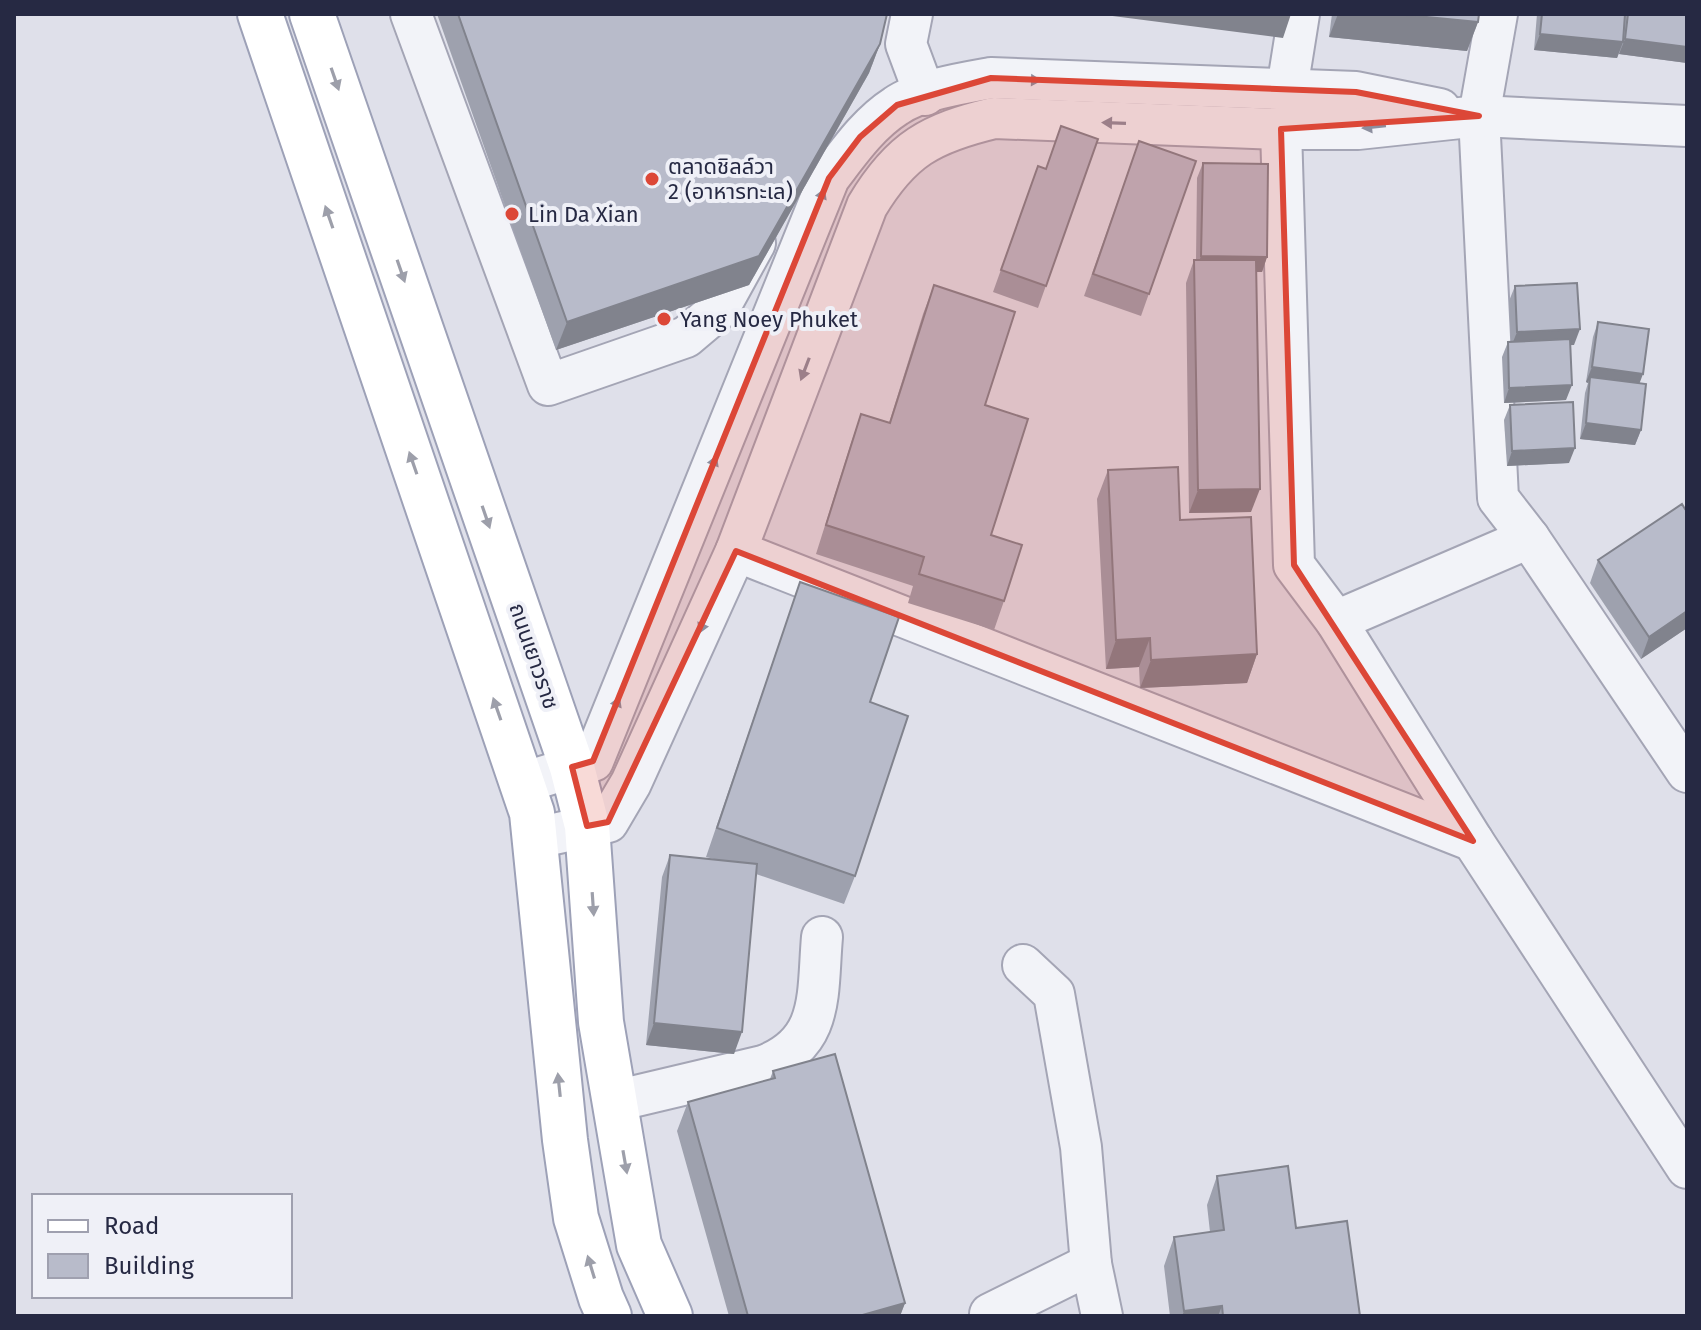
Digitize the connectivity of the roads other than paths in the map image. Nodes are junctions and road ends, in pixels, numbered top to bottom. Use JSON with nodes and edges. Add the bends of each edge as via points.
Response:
{"nodes":[{"id":1,"x":260,"y":14,"type":"edge"},
{"id":2,"x":312,"y":14,"type":"edge"},
{"id":3,"x":411,"y":14,"type":"edge"},
{"id":4,"x":912,"y":14,"type":"edge"},
{"id":5,"x":1299,"y":14,"type":"edge"},
{"id":6,"x":1497,"y":14,"type":"edge"},
{"id":7,"x":1287,"y":89,"type":"junction"},
{"id":8,"x":925,"y":95,"type":"junction"},
{"id":9,"x":1479,"y":116,"type":"junction"},
{"id":10,"x":1687,"y":126,"type":"edge"},
{"id":11,"x":1281,"y":129,"type":"junction"},
{"id":12,"x":798,"y":254,"type":"junction"},
{"id":13,"x":718,"y":310,"type":"junction"},
{"id":14,"x":770,"y":323,"type":"junction"},
{"id":15,"x":1529,"y":538,"type":"junction"},
{"id":16,"x":736,"y":551,"type":"junction"},
{"id":17,"x":1336,"y":621,"type":"junction"},
{"id":18,"x":572,"y":767,"type":"junction"},
{"id":19,"x":1687,"y":772,"type":"edge"},
{"id":20,"x":522,"y":783,"type":"junction"},
{"id":21,"x":587,"y":826,"type":"junction"},
{"id":22,"x":536,"y":838,"type":"junction"},
{"id":23,"x":1473,"y":841,"type":"junction"},
{"id":24,"x":822,"y":937,"type":"dead end"},
{"id":25,"x":1023,"y":965,"type":"dead end"},
{"id":26,"x":615,"y":1101,"type":"junction"},
{"id":27,"x":1687,"y":1168,"type":"edge"},
{"id":28,"x":1091,"y":1264,"type":"junction"},
{"id":29,"x":989,"y":1315,"type":"edge"},
{"id":30,"x":609,"y":1316,"type":"edge"},
{"id":31,"x":670,"y":1316,"type":"edge"},
{"id":32,"x":1102,"y":1316,"type":"edge"}],
"edges":[{"from":20,"to":1,"type":"main road","one_way":true},
{"from":2,"to":18,"type":"main road","name":"ถนนเยาวราช","one_way":true},
{"from":3,"to":13,"type":"street","via":[[548,385],[686,337]]},
{"from":4,"to":8,"type":"street","via":[[906,44]]},
{"from":5,"to":7,"type":"street"},
{"from":6,"to":9,"type":"street"},
{"from":8,"to":7,"type":"street","one_way":true,"via":[[991,78]]},
{"from":7,"to":9,"type":"street","via":[[1356,92]]},
{"from":12,"to":8,"type":"street","one_way":true,"via":[[829,178],[860,137],[897,105]]},
{"from":9,"to":10,"type":"street"},
{"from":9,"to":11,"type":"street","one_way":true,"via":[[1358,129]]},
{"from":9,"to":15,"type":"street","via":[[1498,498]]},
{"from":11,"to":16,"type":"street","one_way":true,"via":[[994,118],[920,144],[885,176],[867,206]]},
{"from":11,"to":17,"type":"street","via":[[1294,565]]},
{"from":12,"to":13,"type":"street","via":[[757,220]]},
{"from":12,"to":14,"type":"street"},
{"from":13,"to":14,"type":"street"},
{"from":18,"to":14,"type":"street","one_way":true,"via":[[593,761]]},
{"from":15,"to":17,"type":"street"},
{"from":15,"to":19,"type":"street"},
{"from":16,"to":21,"type":"street","one_way":true,"via":[[631,783],[608,822]]},
{"from":16,"to":23,"type":"street"},
{"from":17,"to":23,"type":"street"},
{"from":18,"to":20,"type":"street"},
{"from":18,"to":21,"type":"main road","name":"ถนนเยาวราช"},
{"from":20,"to":22,"type":"main road"},
{"from":21,"to":22,"type":"street"},
{"from":21,"to":26,"type":"main road","name":"ถนนเยาวราช","one_way":true,"via":[[601,1022]]},
{"from":30,"to":22,"type":"main road","one_way":true,"via":[[574,1202]]},
{"from":23,"to":27,"type":"street"},
{"from":24,"to":26,"type":"street","via":[[809,1031],[796,1048],[763,1066]]},
{"from":25,"to":28,"type":"street","via":[[1054,994],[1081,1147]]},
{"from":26,"to":31,"type":"main road","name":"ถนนเยาวราช","one_way":true,"via":[[639,1245]]},
{"from":28,"to":29,"type":"street"},
{"from":28,"to":32,"type":"street"}]}
